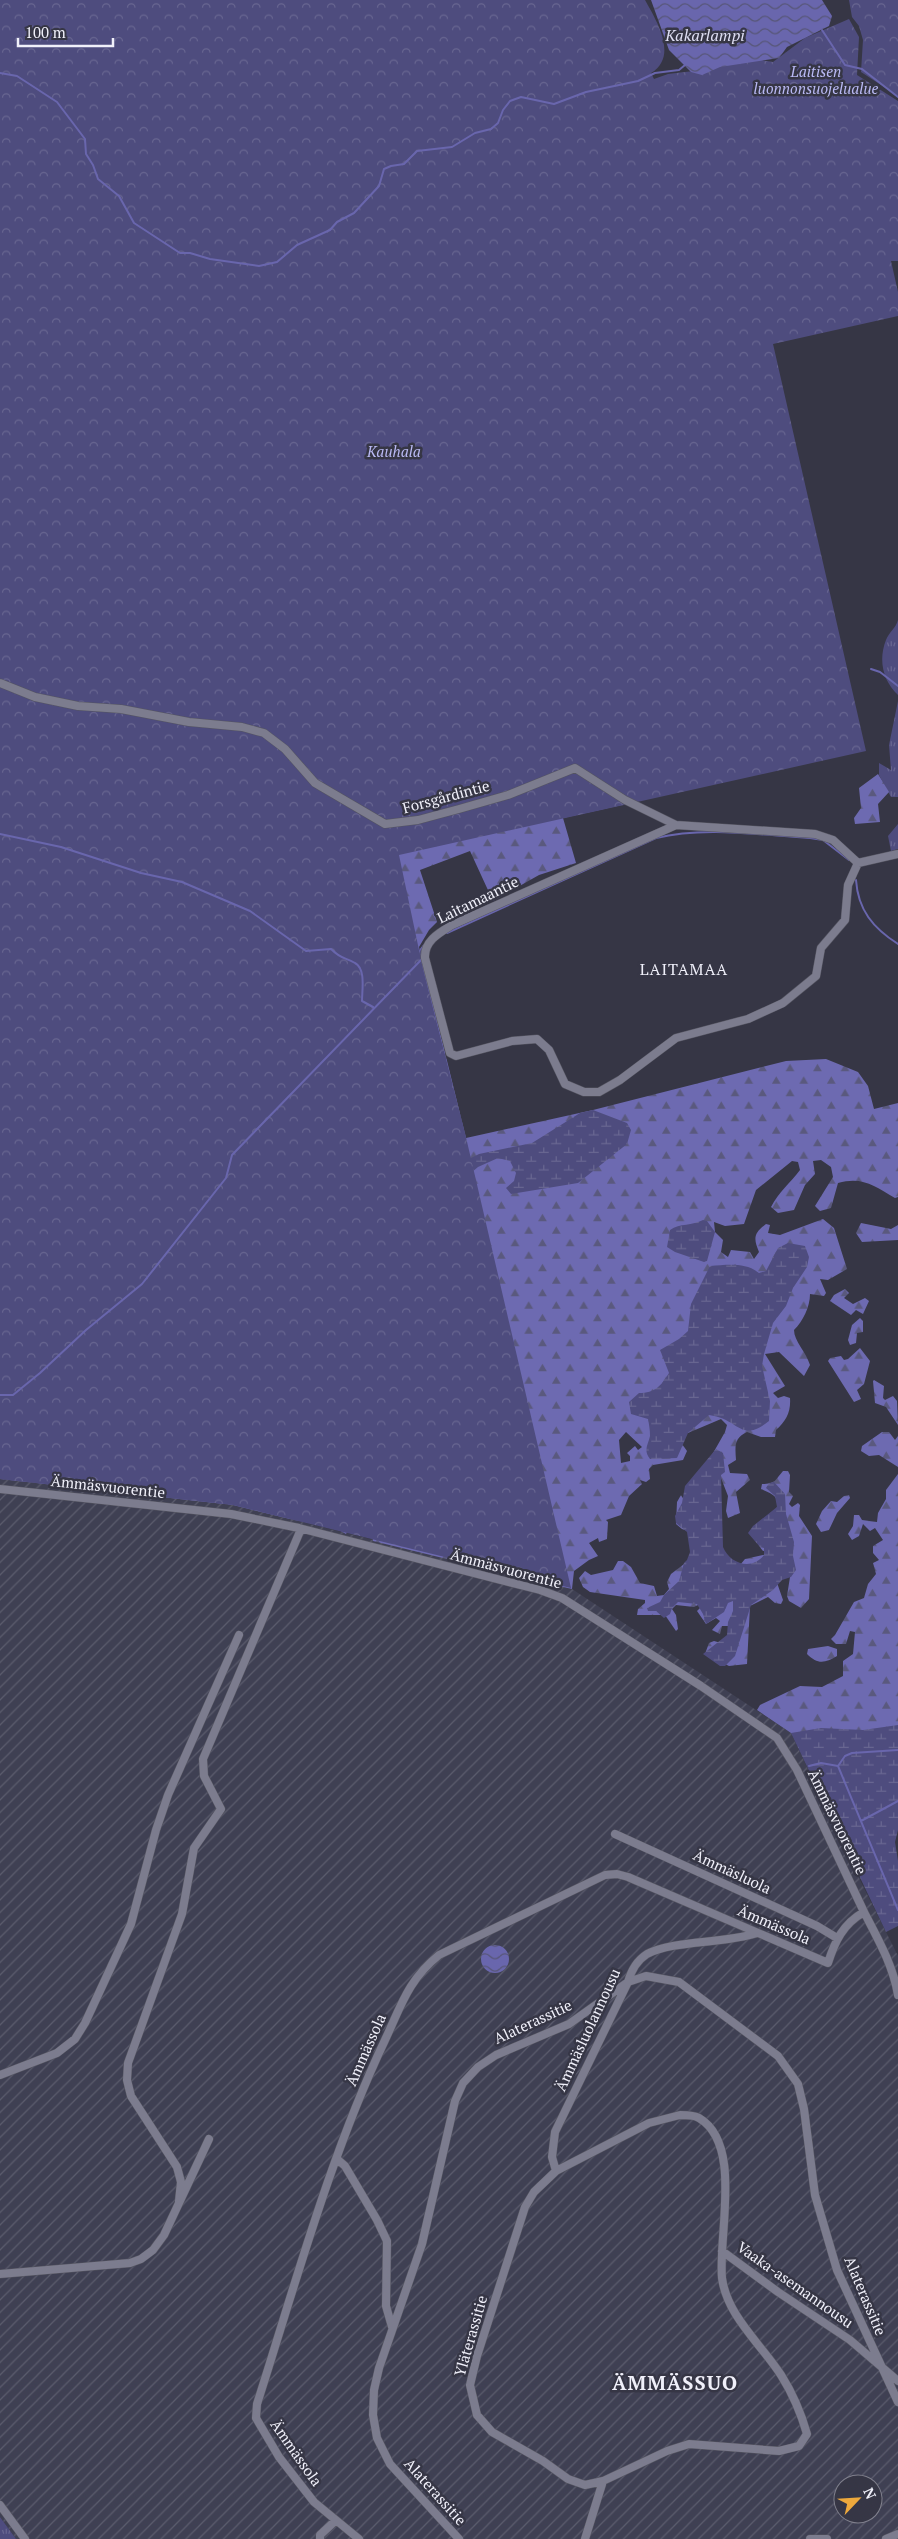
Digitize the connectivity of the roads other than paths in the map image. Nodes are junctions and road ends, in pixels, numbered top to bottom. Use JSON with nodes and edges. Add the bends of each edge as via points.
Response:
{"nodes":[{"id":1,"x":0,"y":683,"type":"edge"},
{"id":2,"x":676,"y":825,"type":"junction"},
{"id":3,"x":898,"y":854,"type":"edge"},
{"id":4,"x":858,"y":863,"type":"junction"},
{"id":5,"x":0,"y":1489,"type":"edge"},
{"id":6,"x":301,"y":1529,"type":"junction"},
{"id":7,"x":239,"y":1635,"type":"dead end"},
{"id":8,"x":615,"y":1834,"type":"dead end"},
{"id":9,"x":864,"y":1912,"type":"junction"},
{"id":10,"x":757,"y":1933,"type":"junction"},
{"id":11,"x":836,"y":1938,"type":"junction"},
{"id":12,"x":628,"y":1982,"type":"junction"},
{"id":13,"x":898,"y":1995,"type":"edge"},
{"id":14,"x":0,"y":2075,"type":"edge"},
{"id":15,"x":209,"y":2139,"type":"dead end"},
{"id":16,"x":337,"y":2159,"type":"junction"},
{"id":17,"x":556,"y":2171,"type":"junction"},
{"id":18,"x":178,"y":2202,"type":"junction"},
{"id":19,"x":722,"y":2252,"type":"junction"},
{"id":20,"x":0,"y":2274,"type":"edge"},
{"id":21,"x":392,"y":2327,"type":"junction"},
{"id":22,"x":880,"y":2365,"type":"junction"},
{"id":23,"x":898,"y":2380,"type":"edge"},
{"id":24,"x":898,"y":2402,"type":"edge"},
{"id":25,"x":603,"y":2481,"type":"junction"},
{"id":26,"x":0,"y":2505,"type":"edge"},
{"id":27,"x":335,"y":2521,"type":"junction"},
{"id":28,"x":898,"y":2534,"type":"edge"},
{"id":29,"x":25,"y":2539,"type":"edge"},
{"id":30,"x":320,"y":2539,"type":"edge"},
{"id":31,"x":359,"y":2539,"type":"edge"},
{"id":32,"x":458,"y":2539,"type":"edge"},
{"id":33,"x":585,"y":2539,"type":"edge"},
{"id":34,"x":810,"y":2539,"type":"edge"},
{"id":35,"x":826,"y":2539,"type":"edge"},
{"id":36,"x":886,"y":2539,"type":"edge"}],
"edges":[{"from":1,"to":2,"type":"street","name":"Forsgårdintie","via":[[35,697],[78,706],[121,709],[264,733],[285,749],[321,788],[385,824],[418,820],[508,795],[575,768],[625,800]]},
{"from":2,"to":4,"type":"street","name":"Laitamaantie","via":[[815,834],[833,840]]},
{"from":2,"to":4,"type":"street","name":"Laitamaantie","via":[[452,925],[430,941],[425,951],[426,958],[450,1053],[456,1056],[522,1039],[537,1039],[549,1050],[562,1081],[568,1087],[592,1093],[606,1089],[676,1038],[760,1014],[783,1003],[811,982],[818,971],[821,948],[845,920],[848,885]]},
{"from":3,"to":4,"type":"street"},
{"from":5,"to":6,"type":"street","name":"Ämmäsvuorentie","via":[[231,1514]]},
{"from":6,"to":9,"type":"street","name":"Ämmäsvuorentie","via":[[562,1598],[766,1729],[786,1750]]},
{"from":6,"to":18,"type":"street","via":[[204,1759],[204,1776],[221,1809],[194,1848],[182,1914],[128,2063],[127,2080],[131,2096],[177,2167],[181,2182]]},
{"from":7,"to":14,"type":"street","via":[[168,1795],[131,1924],[85,2024],[76,2039],[65,2048]]},
{"from":8,"to":11,"type":"street","name":"Ämmäsluola","via":[[817,1926]]},
{"from":9,"to":11,"type":"street","via":[[854,1917]]},
{"from":9,"to":13,"type":"street","name":"Ämmäsvuorentie","via":[[887,1958]]},
{"from":10,"to":11,"type":"street","name":"Ämmässola","via":[[828,1963]]},
{"from":10,"to":12,"type":"street","name":"Ämmäsluolannousu","via":[[738,1940],[669,1947],[646,1955],[632,1968]]},
{"from":10,"to":16,"type":"street","name":"Ämmässola","via":[[617,1874],[606,1875],[439,1955],[422,1969],[411,1984],[370,2070]]},
{"from":12,"to":17,"type":"street","name":"Ämmäsluolannousu","via":[[554,2132],[552,2158]]},
{"from":12,"to":21,"type":"street","name":"Alaterassitie","via":[[569,2024],[496,2055],[463,2083],[455,2101],[422,2244]]},
{"from":12,"to":22,"type":"street","name":"Alaterassitie","via":[[646,1976],[680,1982],[763,2043],[791,2072],[798,2084],[804,2109],[816,2194],[837,2270]]},
{"from":15,"to":18,"type":"street"},
{"from":16,"to":21,"type":"street","via":[[345,2166],[387,2241],[386,2306]]},
{"from":16,"to":27,"type":"street","name":"Ämmässola","via":[[256,2404],[256,2418],[279,2457],[314,2502]]},
{"from":17,"to":19,"type":"street","name":"Yläterassitie","via":[[649,2123],[680,2115],[698,2117],[715,2135],[725,2167]]},
{"from":17,"to":25,"type":"street","name":"Yläterassitie","via":[[534,2192],[525,2207],[470,2385],[477,2415],[492,2432],[568,2479],[585,2485]]},
{"from":18,"to":20,"type":"street","via":[[164,2235],[141,2259],[130,2263]]},
{"from":19,"to":22,"type":"street","name":"Vaaka-asemannousu","via":[[850,2340]]},
{"from":19,"to":25,"type":"street","name":"Yläterassitie","via":[[722,2279],[730,2303],[780,2374],[798,2406],[807,2434],[799,2446],[779,2451],[689,2444]]},
{"from":21,"to":32,"type":"street","name":"Alaterassitie","via":[[374,2390],[373,2415],[377,2438],[390,2464]]},
{"from":22,"to":23,"type":"street","name":"Vaaka-asemannousu"},
{"from":22,"to":24,"type":"street","name":"Alaterassitie"},
{"from":25,"to":33,"type":"street"},
{"from":26,"to":29,"type":"street"},
{"from":27,"to":30,"type":"street","via":[[320,2535]]},
{"from":27,"to":31,"type":"street","name":"Ämmässola"},
{"from":28,"to":36,"type":"street"},
{"from":34,"to":35,"type":"street"}]}
